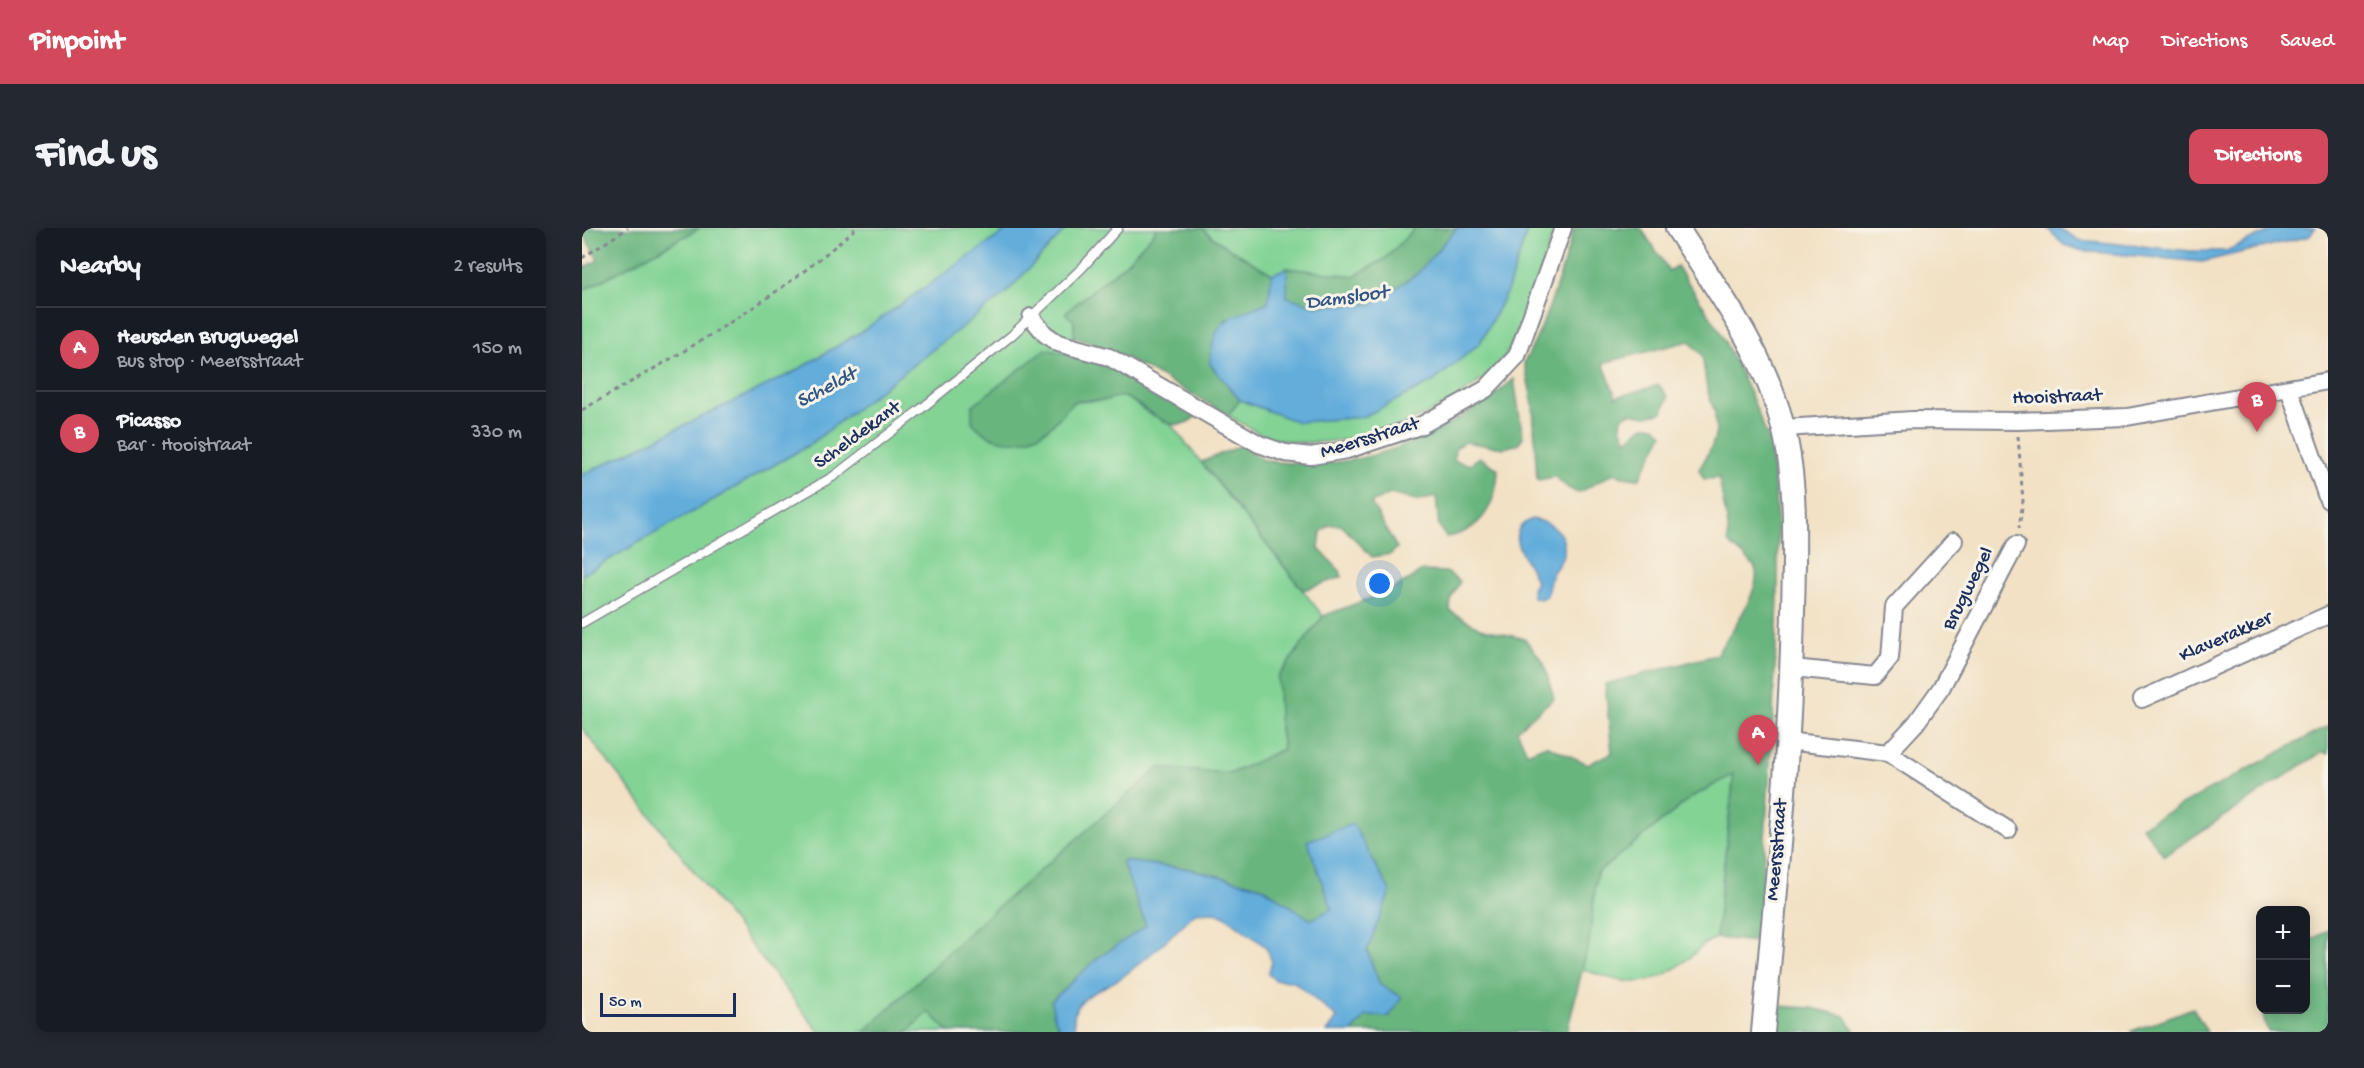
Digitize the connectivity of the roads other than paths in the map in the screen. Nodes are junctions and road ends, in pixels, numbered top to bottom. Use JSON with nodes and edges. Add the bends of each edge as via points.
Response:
{"nodes":[{"id":1,"x":1118,"y":228,"type":"edge"},
{"id":2,"x":1563,"y":228,"type":"edge"},
{"id":3,"x":1677,"y":228,"type":"edge"},
{"id":4,"x":1031,"y":317,"type":"junction"},
{"id":5,"x":2328,"y":381,"type":"edge"},
{"id":6,"x":2289,"y":389,"type":"junction"},
{"id":7,"x":1784,"y":428,"type":"junction"},
{"id":8,"x":2328,"y":500,"type":"edge"},
{"id":9,"x":1954,"y":541,"type":"dead end"},
{"id":10,"x":2016,"y":544,"type":"road end"},
{"id":11,"x":2328,"y":615,"type":"edge"},
{"id":12,"x":582,"y":623,"type":"edge"},
{"id":13,"x":1792,"y":668,"type":"junction"},
{"id":14,"x":2142,"y":699,"type":"dead end"},
{"id":15,"x":1787,"y":741,"type":"junction"},
{"id":16,"x":1888,"y":753,"type":"junction"},
{"id":17,"x":2008,"y":830,"type":"dead end"},
{"id":18,"x":1763,"y":1032,"type":"edge"}],
"edges":[{"from":1,"to":4,"type":"lane","name":"Scheldekant"},
{"from":2,"to":4,"type":"street","name":"Meersstraat","via":[[1517,356],[1486,389],[1420,426],[1320,455],[1285,453],[1259,444],[1109,357],[1058,343]]},
{"from":3,"to":7,"type":"main road","name":"Meersstraat","via":[[1743,330],[1763,369]]},
{"from":4,"to":12,"type":"lane","name":"Scheldekant","via":[[834,476]]},
{"from":5,"to":6,"type":"street","name":"Hooistraat"},
{"from":6,"to":7,"type":"street","name":"Hooistraat","via":[[2127,417],[1913,420]]},
{"from":6,"to":8,"type":"street"},
{"from":7,"to":13,"type":"main road","name":"Meersstraat","via":[[1793,520]]},
{"from":9,"to":13,"type":"street","via":[[1894,607],[1890,658],[1875,676]]},
{"from":10,"to":16,"type":"street","name":"Brugwegel","via":[[1941,688]]},
{"from":11,"to":14,"type":"street","name":"Klaverakker"},
{"from":13,"to":15,"type":"main road","name":"Meersstraat"},
{"from":15,"to":16,"type":"street"},
{"from":15,"to":18,"type":"main road","name":"Meersstraat"},
{"from":16,"to":17,"type":"street"}]}
